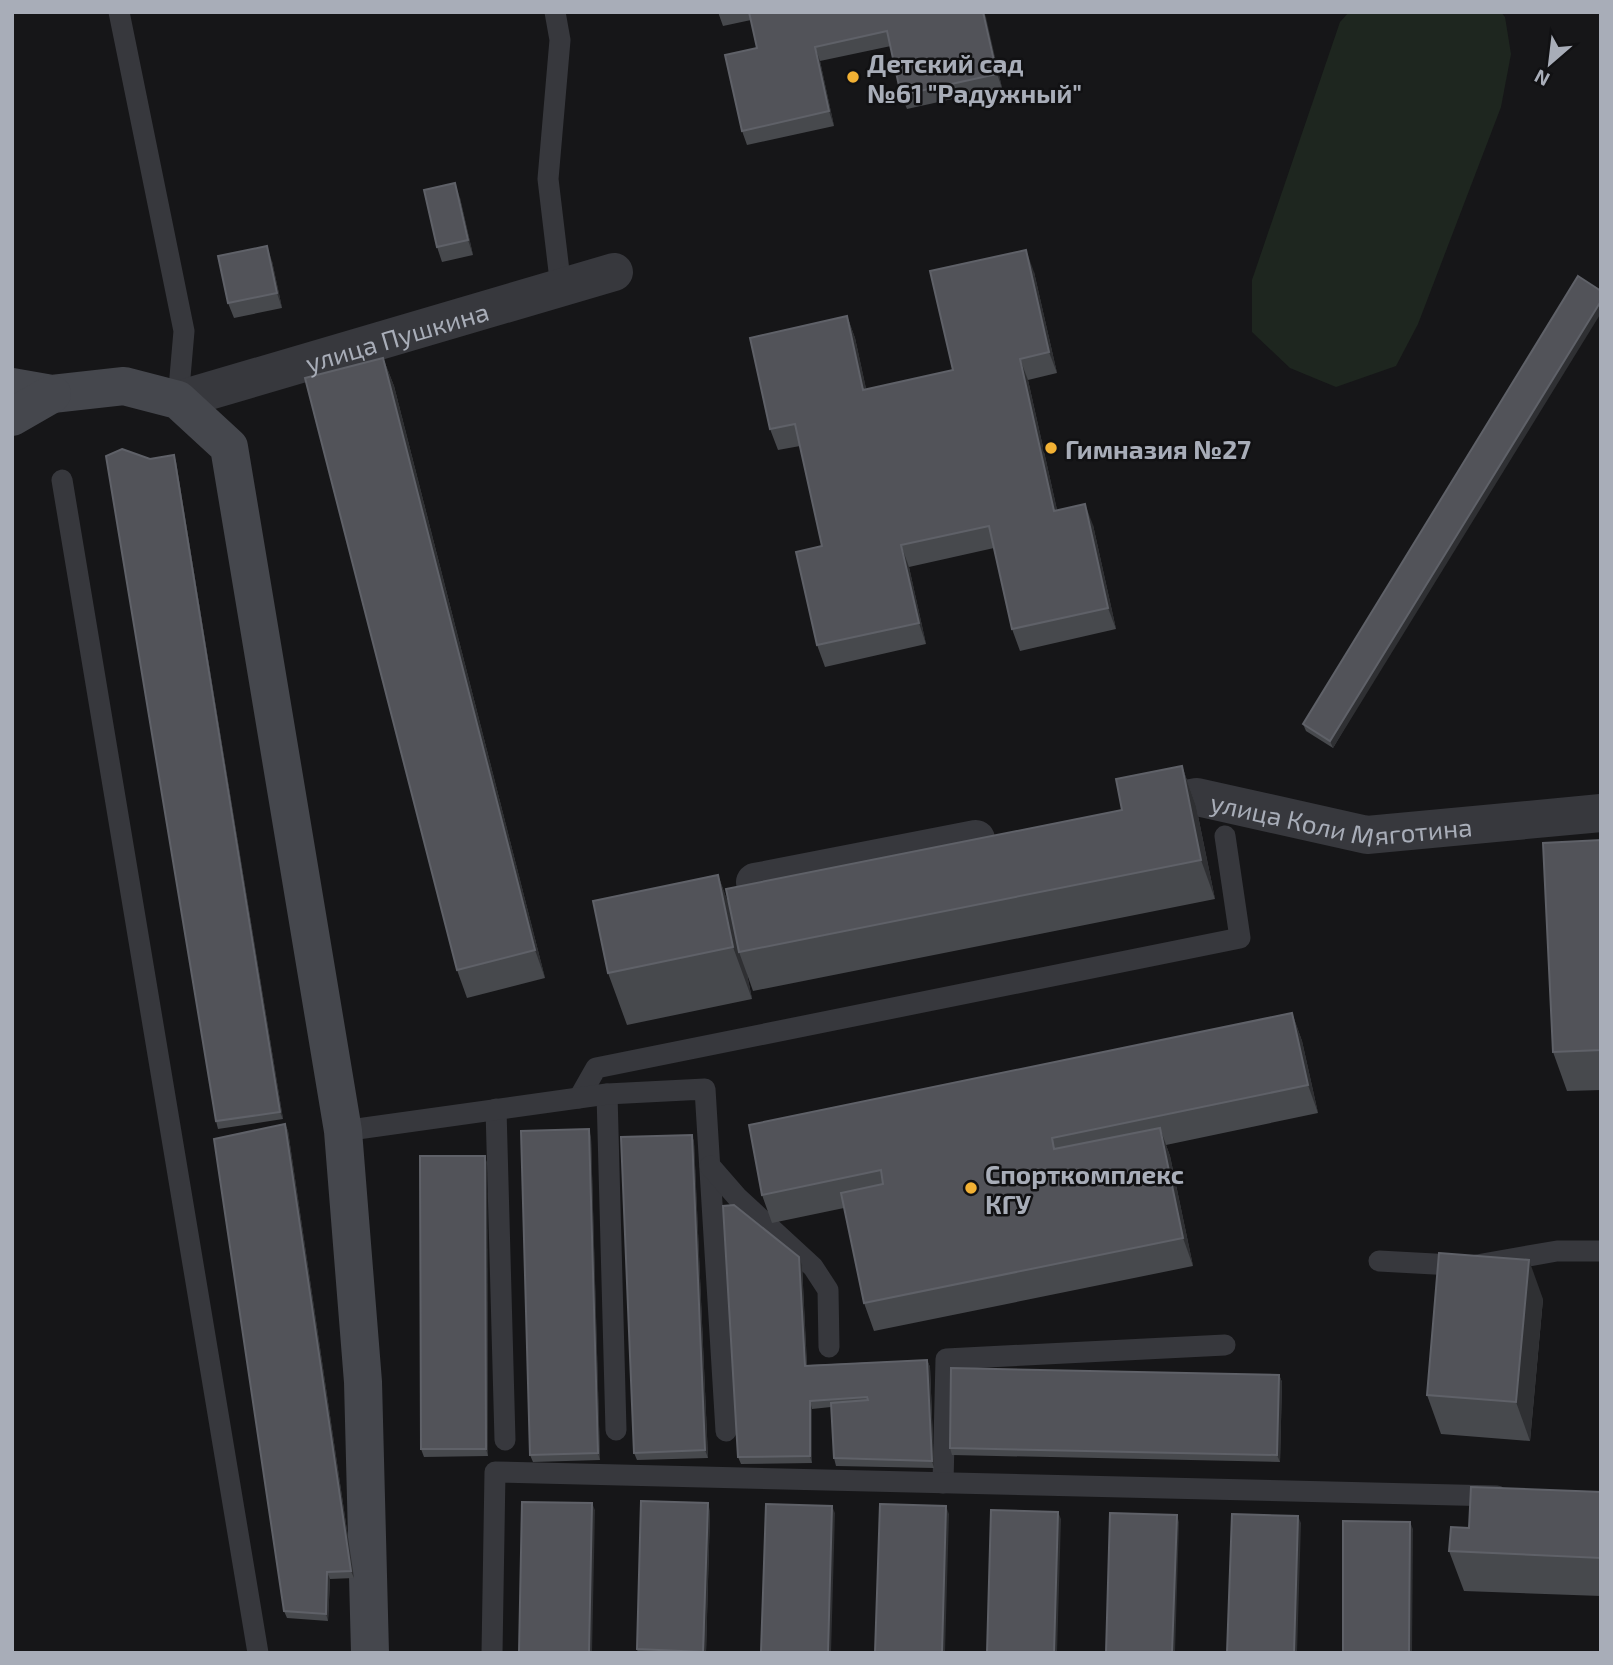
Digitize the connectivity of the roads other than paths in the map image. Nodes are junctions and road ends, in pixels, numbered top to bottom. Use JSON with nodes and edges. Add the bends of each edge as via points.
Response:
{"nodes":[{"id":1,"x":119,"y":12,"type":"edge"},
{"id":2,"x":555,"y":12,"type":"edge"},
{"id":3,"x":614,"y":272,"type":"dead end"},
{"id":4,"x":561,"y":288,"type":"junction"},
{"id":5,"x":12,"y":387,"type":"edge"},
{"id":6,"x":52,"y":394,"type":"junction"},
{"id":7,"x":178,"y":400,"type":"junction"},
{"id":8,"x":12,"y":417,"type":"edge"},
{"id":9,"x":62,"y":480,"type":"dead end"},
{"id":10,"x":1601,"y":813,"type":"edge"},
{"id":11,"x":1103,"y":815,"type":"edge"},
{"id":12,"x":1010,"y":833,"type":"edge"},
{"id":13,"x":1225,"y":836,"type":"dead end"},
{"id":14,"x":755,"y":882,"type":"edge"},
{"id":15,"x":607,"y":1094,"type":"junction"},
{"id":16,"x":579,"y":1098,"type":"junction"},
{"id":17,"x":496,"y":1109,"type":"junction"},
{"id":18,"x":343,"y":1131,"type":"junction"},
{"id":19,"x":710,"y":1167,"type":"junction"},
{"id":20,"x":1601,"y":1251,"type":"edge"},
{"id":21,"x":1379,"y":1261,"type":"dead end"},
{"id":22,"x":1225,"y":1345,"type":"dead end"},
{"id":23,"x":829,"y":1347,"type":"dead end"},
{"id":24,"x":616,"y":1430,"type":"dead end"},
{"id":25,"x":726,"y":1431,"type":"dead end"},
{"id":26,"x":505,"y":1440,"type":"dead end"},
{"id":27,"x":943,"y":1483,"type":"junction"},
{"id":28,"x":1519,"y":1496,"type":"edge"},
{"id":29,"x":258,"y":1653,"type":"edge"},
{"id":30,"x":370,"y":1653,"type":"edge"},
{"id":31,"x":492,"y":1653,"type":"edge"}],
"edges":[{"from":1,"to":7,"type":"lane","via":[[184,331]]},
{"from":2,"to":4,"type":"lane","via":[[560,40],[548,179]]},
{"from":3,"to":4,"type":"street","name":"улица Пушкина"},
{"from":4,"to":7,"type":"street","name":"улица Пушкина"},
{"from":5,"to":6,"type":"main road"},
{"from":6,"to":7,"type":"main road","via":[[124,386]]},
{"from":6,"to":8,"type":"main road"},
{"from":7,"to":18,"type":"main road","via":[[229,447]]},
{"from":9,"to":29,"type":"lane"},
{"from":10,"to":11,"type":"street","name":"улица Коли Мяготина","via":[[1367,835],[1197,797]]},
{"from":12,"to":14,"type":"street"},
{"from":13,"to":16,"type":"lane","via":[[1240,938],[596,1068]]},
{"from":15,"to":16,"type":"lane"},
{"from":15,"to":19,"type":"lane","via":[[705,1089]]},
{"from":15,"to":24,"type":"lane"},
{"from":16,"to":17,"type":"lane"},
{"from":17,"to":18,"type":"lane"},
{"from":17,"to":26,"type":"lane"},
{"from":18,"to":30,"type":"main road","via":[[363,1382]]},
{"from":19,"to":23,"type":"lane","via":[[813,1267],[828,1290]]},
{"from":19,"to":25,"type":"lane"},
{"from":20,"to":21,"type":"lane","via":[[1557,1251],[1471,1266]]},
{"from":22,"to":27,"type":"lane","via":[[946,1359]]},
{"from":27,"to":28,"type":"lane"},
{"from":27,"to":31,"type":"lane","via":[[495,1472]]}]}
